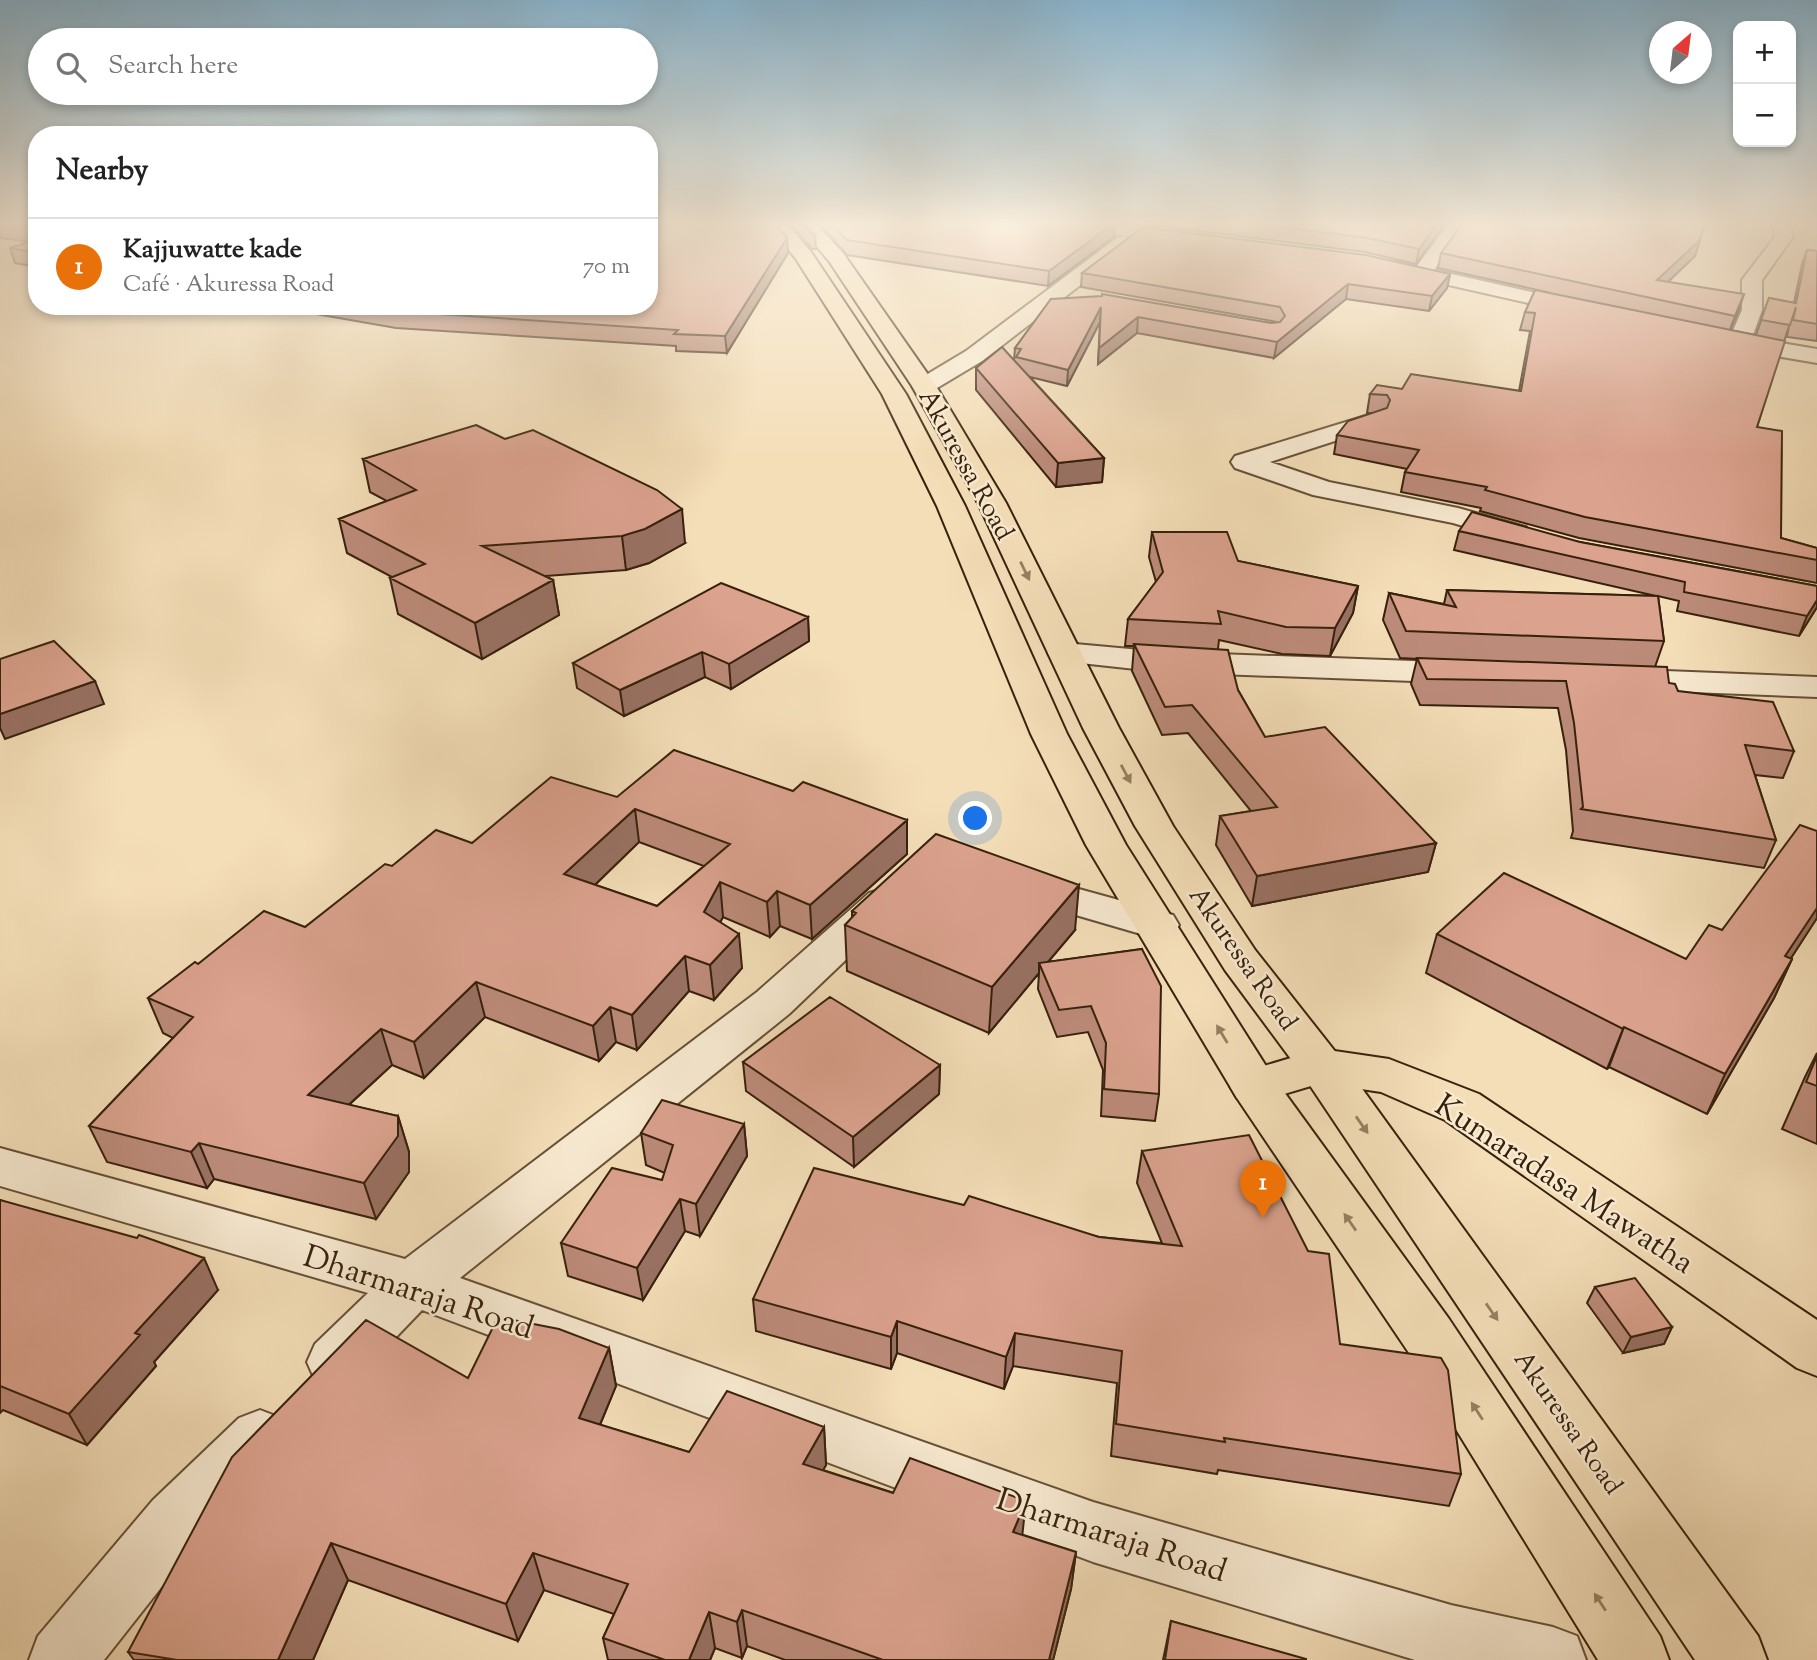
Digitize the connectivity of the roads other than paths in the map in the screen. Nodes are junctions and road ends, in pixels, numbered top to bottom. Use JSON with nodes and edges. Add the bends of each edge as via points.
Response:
{"nodes":[{"id":1,"x":834,"y":301,"type":"edge"},
{"id":2,"x":866,"y":301,"type":"edge"},
{"id":3,"x":1046,"y":301,"type":"edge"},
{"id":4,"x":1548,"y":301,"type":"edge"},
{"id":5,"x":1752,"y":301,"type":"edge"},
{"id":6,"x":1604,"y":314,"type":"edge"},
{"id":7,"x":1712,"y":337,"type":"edge"},
{"id":8,"x":1739,"y":343,"type":"junction"},
{"id":9,"x":1817,"y":356,"type":"edge"},
{"id":10,"x":924,"y":386,"type":"junction"},
{"id":11,"x":1372,"y":421,"type":"edge"},
{"id":12,"x":992,"y":503,"type":"junction"},
{"id":13,"x":951,"y":506,"type":"junction"},
{"id":14,"x":1536,"y":538,"type":"edge"},
{"id":15,"x":1064,"y":653,"type":"junction"},
{"id":16,"x":1497,"y":674,"type":"edge"},
{"id":17,"x":1580,"y":678,"type":"edge"},
{"id":18,"x":1817,"y":687,"type":"edge"},
{"id":19,"x":909,"y":878,"type":"edge"},
{"id":20,"x":992,"y":878,"type":"edge"},
{"id":21,"x":1157,"y":925,"type":"junction"},
{"id":22,"x":1321,"y":1066,"type":"junction"},
{"id":23,"x":1254,"y":1086,"type":"junction"},
{"id":24,"x":0,"y":1167,"type":"edge"},
{"id":25,"x":413,"y":1284,"type":"junction"},
{"id":26,"x":1817,"y":1351,"type":"edge"},
{"id":27,"x":62,"y":1660,"type":"edge"},
{"id":28,"x":1553,"y":1660,"type":"edge"},
{"id":29,"x":1636,"y":1660,"type":"edge"},
{"id":30,"x":1734,"y":1660,"type":"edge"}],
"edges":[{"from":1,"to":13,"type":"main road","name":"Akuressa Road","via":[[894,394]]},
{"from":2,"to":10,"type":"main road","name":"Akuressa Road"},
{"from":3,"to":10,"type":"street","via":[[974,356]]},
{"from":4,"to":6,"type":"street"},
{"from":5,"to":8,"type":"street"},
{"from":7,"to":8,"type":"street"},
{"from":8,"to":9,"type":"street"},
{"from":10,"to":12,"type":"main road","name":"Akuressa Road"},
{"from":11,"to":14,"type":"street","via":[[1244,462],[1323,489],[1458,516]]},
{"from":12,"to":13,"type":"main road"},
{"from":12,"to":15,"type":"main road","name":"Akuressa Road","one_way":true},
{"from":13,"to":21,"type":"main road","name":"Akuressa Road","via":[[1049,734],[1106,845]]},
{"from":15,"to":16,"type":"street","via":[[1163,662]]},
{"from":15,"to":22,"type":"main road","name":"Akuressa Road","one_way":true,"via":[[1154,826],[1240,960]]},
{"from":17,"to":18,"type":"street"},
{"from":19,"to":25,"type":"street","via":[[773,1003]]},
{"from":20,"to":21,"type":"street"},
{"from":23,"to":21,"type":"main road","name":"Akuressa Road","one_way":true},
{"from":22,"to":23,"type":"main road","name":"Kumaradasa Mawatha"},
{"from":22,"to":26,"type":"main road","name":"Kumaradasa Mawatha","via":[[1389,1076],[1462,1108]]},
{"from":22,"to":30,"type":"main road","name":"Akuressa Road","one_way":true},
{"from":29,"to":23,"type":"main road","name":"Akuressa Road","one_way":true,"via":[[1429,1336]]},
{"from":24,"to":25,"type":"street","name":"Dharmaraja Road"},
{"from":25,"to":27,"type":"street","via":[[175,1521]]},
{"from":25,"to":28,"type":"street","name":"Dharmaraja Road","via":[[1093,1532],[1451,1638]]}]}
